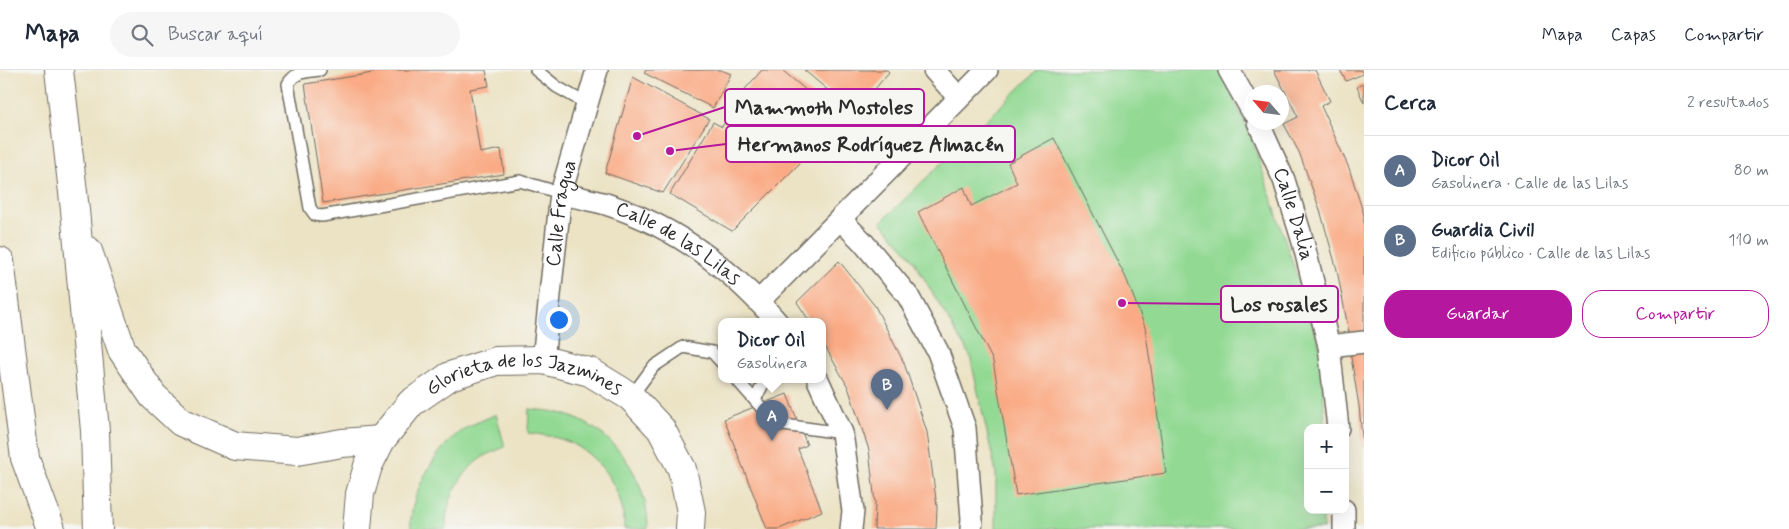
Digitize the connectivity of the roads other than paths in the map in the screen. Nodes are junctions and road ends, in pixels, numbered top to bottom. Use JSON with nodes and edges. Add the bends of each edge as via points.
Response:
{"nodes":[{"id":1,"x":59,"y":70,"type":"edge"},
{"id":2,"x":320,"y":70,"type":"edge"},
{"id":3,"x":536,"y":70,"type":"edge"},
{"id":4,"x":597,"y":70,"type":"edge"},
{"id":5,"x":934,"y":70,"type":"edge"},
{"id":6,"x":987,"y":70,"type":"edge"},
{"id":7,"x":1229,"y":70,"type":"edge"},
{"id":8,"x":1244,"y":97,"type":"edge"},
{"id":9,"x":959,"y":98,"type":"junction"},
{"id":10,"x":587,"y":104,"type":"junction"},
{"id":11,"x":1262,"y":130,"type":"edge"},
{"id":12,"x":561,"y":193,"type":"junction"},
{"id":13,"x":74,"y":210,"type":"junction"},
{"id":14,"x":840,"y":219,"type":"junction"},
{"id":15,"x":0,"y":261,"type":"edge"},
{"id":16,"x":759,"y":301,"type":"junction"},
{"id":17,"x":774,"y":318,"type":"edge"},
{"id":18,"x":1364,"y":342,"type":"edge"},
{"id":19,"x":1329,"y":346,"type":"junction"},
{"id":20,"x":718,"y":359,"type":"edge"},
{"id":21,"x":544,"y":360,"type":"junction"},
{"id":22,"x":740,"y":383,"type":"edge"},
{"id":23,"x":764,"y":383,"type":"edge"},
{"id":24,"x":819,"y":383,"type":"edge"},
{"id":25,"x":631,"y":397,"type":"junction"},
{"id":26,"x":755,"y":400,"type":"junction"},
{"id":27,"x":1338,"y":424,"type":"edge"},
{"id":28,"x":842,"y":433,"type":"junction"},
{"id":29,"x":381,"y":440,"type":"junction"},
{"id":30,"x":1344,"y":514,"type":"edge"},
{"id":31,"x":355,"y":527,"type":"edge"},
{"id":32,"x":51,"y":528,"type":"edge"},
{"id":33,"x":98,"y":529,"type":"edge"},
{"id":34,"x":690,"y":529,"type":"edge"},
{"id":35,"x":851,"y":529,"type":"edge"},
{"id":36,"x":971,"y":529,"type":"edge"},
{"id":37,"x":1344,"y":529,"type":"edge"}],
"edges":[{"from":1,"to":13,"type":"main road"},
{"from":2,"to":12,"type":"lane","via":[[293,76],[288,84],[310,208],[315,215],[520,181]]},
{"from":3,"to":10,"type":"lane"},
{"from":4,"to":10,"type":"street","name":"Calle Fragua"},
{"from":5,"to":9,"type":"street"},
{"from":6,"to":9,"type":"street"},
{"from":7,"to":8,"type":"street"},
{"from":9,"to":14,"type":"street"},
{"from":10,"to":12,"type":"street","name":"Calle Fragua"},
{"from":11,"to":19,"type":"street","name":"Calle Dalia","via":[[1284,180]]},
{"from":12,"to":16,"type":"street","name":"Calle de las Lilas","via":[[606,204],[681,238],[726,270]]},
{"from":12,"to":21,"type":"street","name":"Calle Fragua"},
{"from":13,"to":29,"type":"main road","via":[[122,350],[153,396],[181,422],[235,446],[297,451]]},
{"from":13,"to":33,"type":"main road","via":[[95,431]]},
{"from":14,"to":16,"type":"street"},
{"from":14,"to":36,"type":"street","via":[[908,296],[938,352],[965,428]]},
{"from":15,"to":32,"type":"main road","via":[[24,458]]},
{"from":16,"to":17,"type":"street","name":"Calle de las Lilas"},
{"from":18,"to":19,"type":"street"},
{"from":19,"to":27,"type":"street","name":"Calle Dalia"},
{"from":20,"to":25,"type":"lane","via":[[712,352],[683,347],[653,367]]},
{"from":21,"to":25,"type":"main road","name":"Glorieta de los Jazmines","via":[[590,372]]},
{"from":21,"to":29,"type":"main road","name":"Glorieta de los Jazmines","via":[[496,361],[450,376],[411,403]]},
{"from":22,"to":26,"type":"lane"},
{"from":23,"to":26,"type":"lane"},
{"from":24,"to":28,"type":"street"},
{"from":25,"to":34,"type":"main road","name":"Glorieta de los Jazmines","via":[[661,429],[682,468],[691,512]]},
{"from":26,"to":28,"type":"lane","via":[[776,424]]},
{"from":28,"to":35,"type":"street","via":[[853,511]]},
{"from":29,"to":31,"type":"main road","name":"Glorieta de los Jazmines","via":[[368,466]]},
{"from":30,"to":37,"type":"street"}]}
